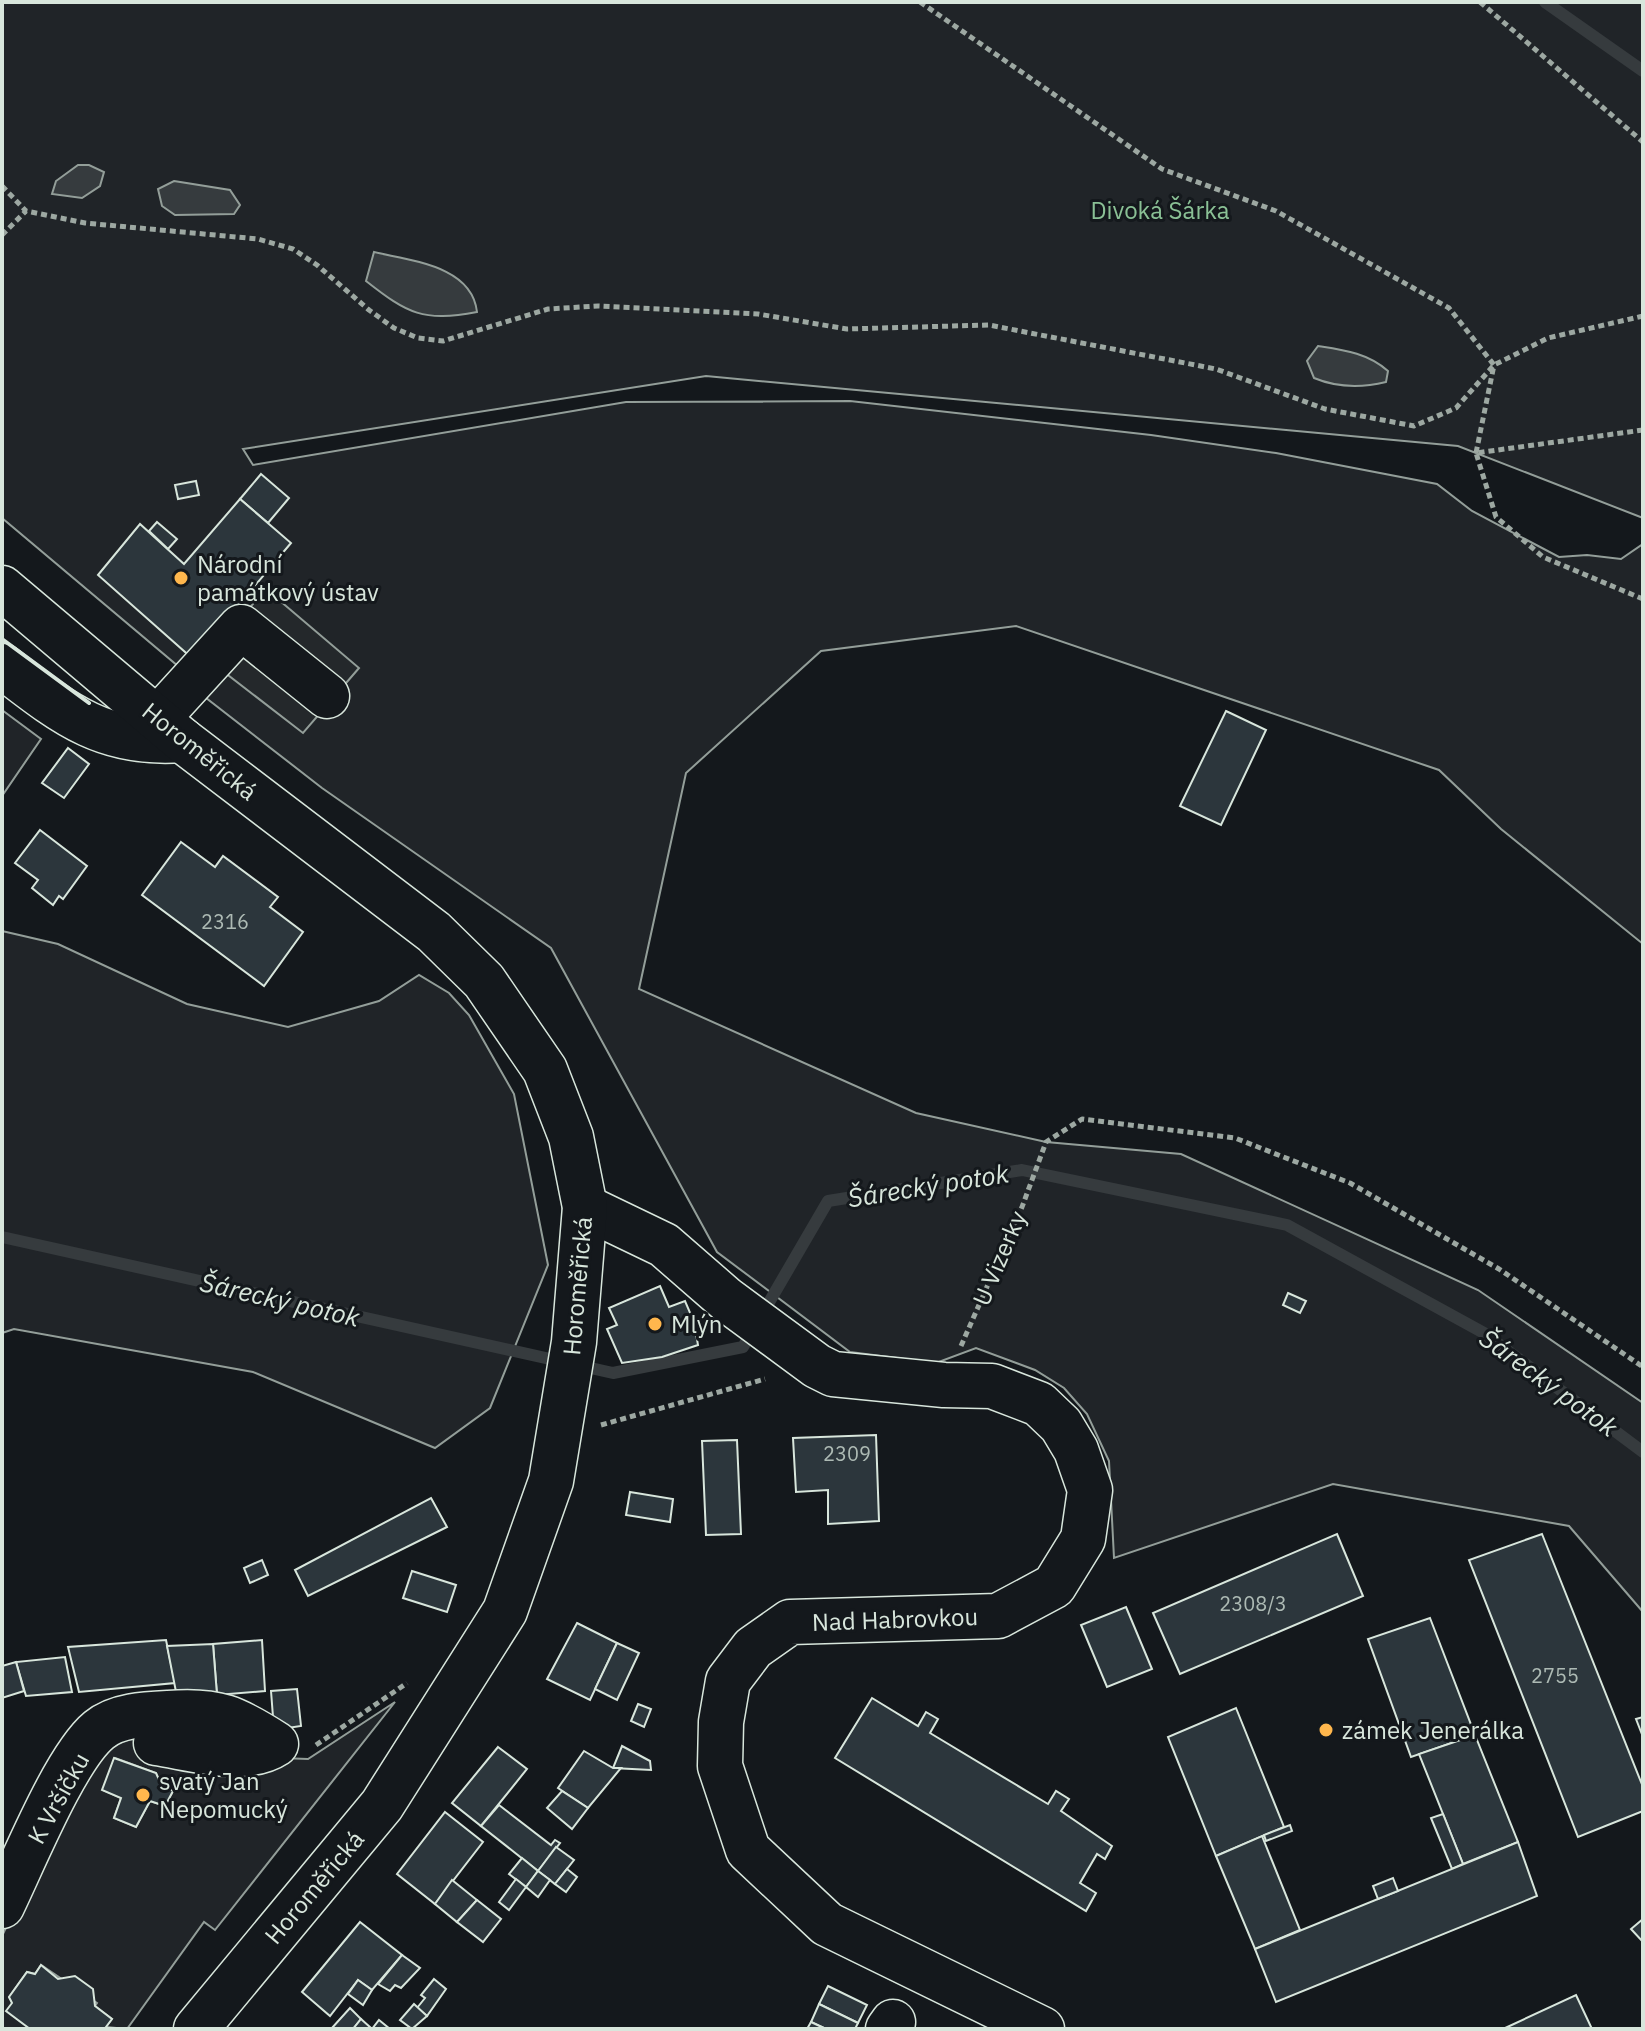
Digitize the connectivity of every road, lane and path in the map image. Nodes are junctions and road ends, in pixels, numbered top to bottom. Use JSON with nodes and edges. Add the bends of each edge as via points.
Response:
{"nodes":[{"id":1,"x":920,"y":2,"type":"edge"},
{"id":2,"x":1480,"y":2,"type":"edge"},
{"id":3,"x":1643,"y":142,"type":"edge"},
{"id":4,"x":2,"y":186,"type":"edge"},
{"id":5,"x":26,"y":211,"type":"junction"},
{"id":6,"x":2,"y":235,"type":"edge"},
{"id":7,"x":1643,"y":316,"type":"edge"},
{"id":8,"x":1494,"y":365,"type":"junction"},
{"id":9,"x":1643,"y":430,"type":"edge"},
{"id":10,"x":1476,"y":453,"type":"junction"},
{"id":11,"x":2,"y":588,"type":"edge"},
{"id":12,"x":1643,"y":599,"type":"edge"},
{"id":13,"x":2,"y":666,"type":"edge"},
{"id":14,"x":327,"y":696,"type":"dead end"},
{"id":15,"x":170,"y":729,"type":"junction"},
{"id":16,"x":585,"y":1207,"type":"junction"},
{"id":17,"x":817,"y":1366,"type":"junction"},
{"id":18,"x":1643,"y":1367,"type":"edge"},
{"id":19,"x":944,"y":1385,"type":"junction"},
{"id":20,"x":577,"y":1412,"type":"junction"},
{"id":21,"x":398,"y":1688,"type":"dead end"},
{"id":22,"x":156,"y":1743,"type":"dead end"},
{"id":23,"x":276,"y":1744,"type":"junction"},
{"id":24,"x":2,"y":1906,"type":"edge"},
{"id":25,"x":196,"y":2029,"type":"edge"},
{"id":26,"x":1042,"y":2029,"type":"edge"}],
"edges":[{"from":1,"to":8,"type":"path","via":[[1162,169],[1276,211],[1449,308]]},
{"from":2,"to":3,"type":"path"},
{"from":4,"to":5,"type":"path"},
{"from":5,"to":6,"type":"path"},
{"from":5,"to":8,"type":"path","via":[[85,223],[258,239],[293,249],[394,328],[443,341],[548,309],[598,306],[758,314],[847,329],[989,325],[1216,369],[1325,409],[1414,426],[1456,408]]},
{"from":7,"to":8,"type":"path","via":[[1548,338]]},
{"from":8,"to":10,"type":"path"},
{"from":9,"to":10,"type":"path"},
{"from":10,"to":12,"type":"path","via":[[1496,517],[1543,557]]},
{"from":11,"to":15,"type":"main road","name":"Horoměřická"},
{"from":13,"to":15,"type":"main road","via":[[68,717],[118,738],[148,742]]},
{"from":14,"to":15,"type":"main road","via":[[241,627]]},
{"from":15,"to":16,"type":"main road","name":"Horoměřická","via":[[434,932],[484,981],[545,1070],[571,1137]]},
{"from":16,"to":17,"type":"main road","via":[[664,1245]]},
{"from":16,"to":20,"type":"main road","name":"Horoměřická","via":[[574,1342]]},
{"from":17,"to":19,"type":"main road","via":[[833,1374]]},
{"from":17,"to":20,"type":"path"},
{"from":18,"to":19,"type":"path","name":"U Vizerky","via":[[1499,1269],[1350,1183],[1235,1138],[1082,1119],[1046,1142]]},
{"from":19,"to":26,"type":"main road","name":"Nad Habrovkou","via":[[992,1386],[1039,1404],[1061,1425],[1090,1490],[1083,1539],[1054,1586],[998,1616],[790,1622],[753,1648],[728,1681],[720,1766],[748,1850],[827,1924]]},
{"from":20,"to":25,"type":"main road","name":"Horoměřická","via":[[505,1611],[382,1805]]},
{"from":21,"to":23,"type":"path","via":[[313,1747]]},
{"from":22,"to":23,"type":"main road","via":[[235,1753],[263,1753]]},
{"from":23,"to":24,"type":"main road","name":"K Vršíčku","via":[[239,1719],[202,1710],[134,1715],[99,1729],[69,1769]]}]}
